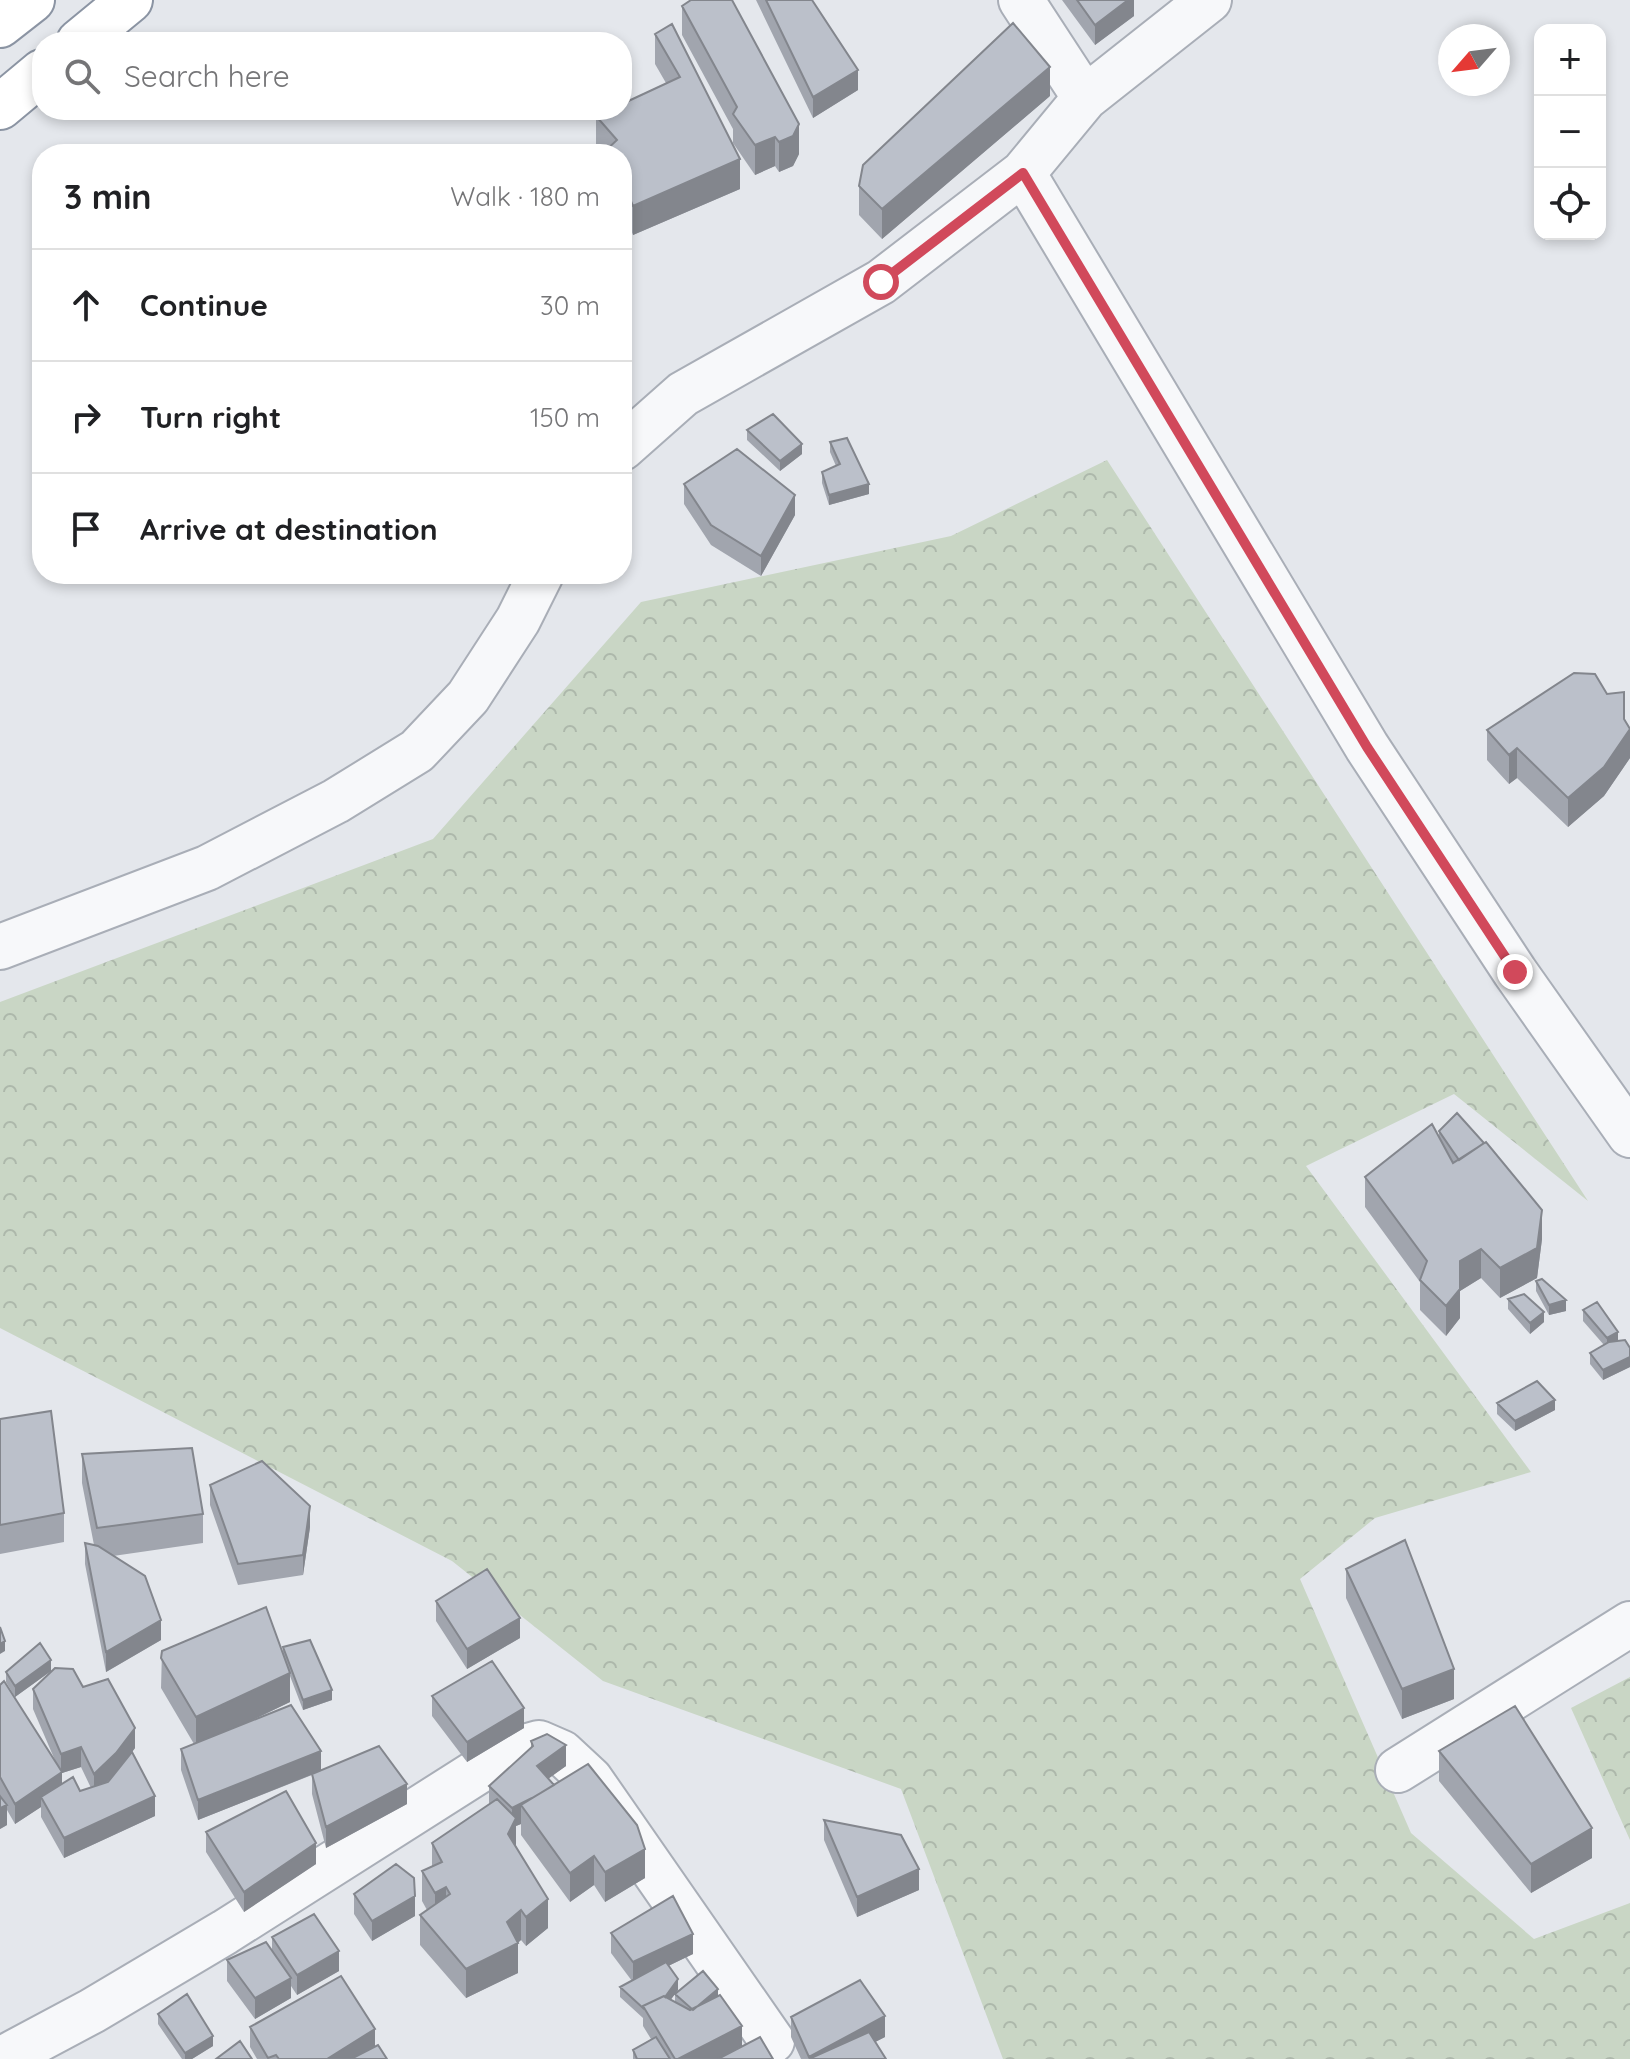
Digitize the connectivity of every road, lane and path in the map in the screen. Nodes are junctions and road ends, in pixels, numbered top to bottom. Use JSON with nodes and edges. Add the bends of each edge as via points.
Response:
{"nodes":[{"id":1,"x":32,"y":0,"type":"edge"},
{"id":2,"x":130,"y":0,"type":"edge"},
{"id":3,"x":1021,"y":0,"type":"edge"},
{"id":4,"x":1209,"y":0,"type":"edge"},
{"id":5,"x":0,"y":25,"type":"edge"},
{"id":6,"x":91,"y":32,"type":"edge"},
{"id":7,"x":32,"y":80,"type":"edge"},
{"id":8,"x":1085,"y":98,"type":"junction"},
{"id":9,"x":0,"y":107,"type":"edge"},
{"id":10,"x":1023,"y":173,"type":"junction"},
{"id":11,"x":632,"y":439,"type":"edge"},
{"id":12,"x":536,"y":584,"type":"edge"},
{"id":13,"x":0,"y":947,"type":"edge"},
{"id":14,"x":1630,"y":1135,"type":"edge"},
{"id":15,"x":1630,"y":1624,"type":"edge"},
{"id":16,"x":1398,"y":1770,"type":"dead end"},
{"id":17,"x":772,"y":2041,"type":"dead end"},
{"id":18,"x":2,"y":2059,"type":"edge"}],
"edges":[{"from":1,"to":5,"type":"highway"},
{"from":2,"to":6,"type":"highway"},
{"from":3,"to":8,"type":"street"},
{"from":4,"to":8,"type":"street"},
{"from":7,"to":9,"type":"highway"},
{"from":8,"to":10,"type":"street"},
{"from":10,"to":11,"type":"street","via":[[881,282],[683,394]]},
{"from":10,"to":14,"type":"street","via":[[1367,747]]},
{"from":12,"to":13,"type":"street","via":[[468,697],[417,751],[336,801],[207,868]]},
{"from":15,"to":16,"type":"street"},
{"from":17,"to":18,"type":"street","via":[[590,1779],[562,1753],[539,1743],[510,1751],[225,1932]]}]}
